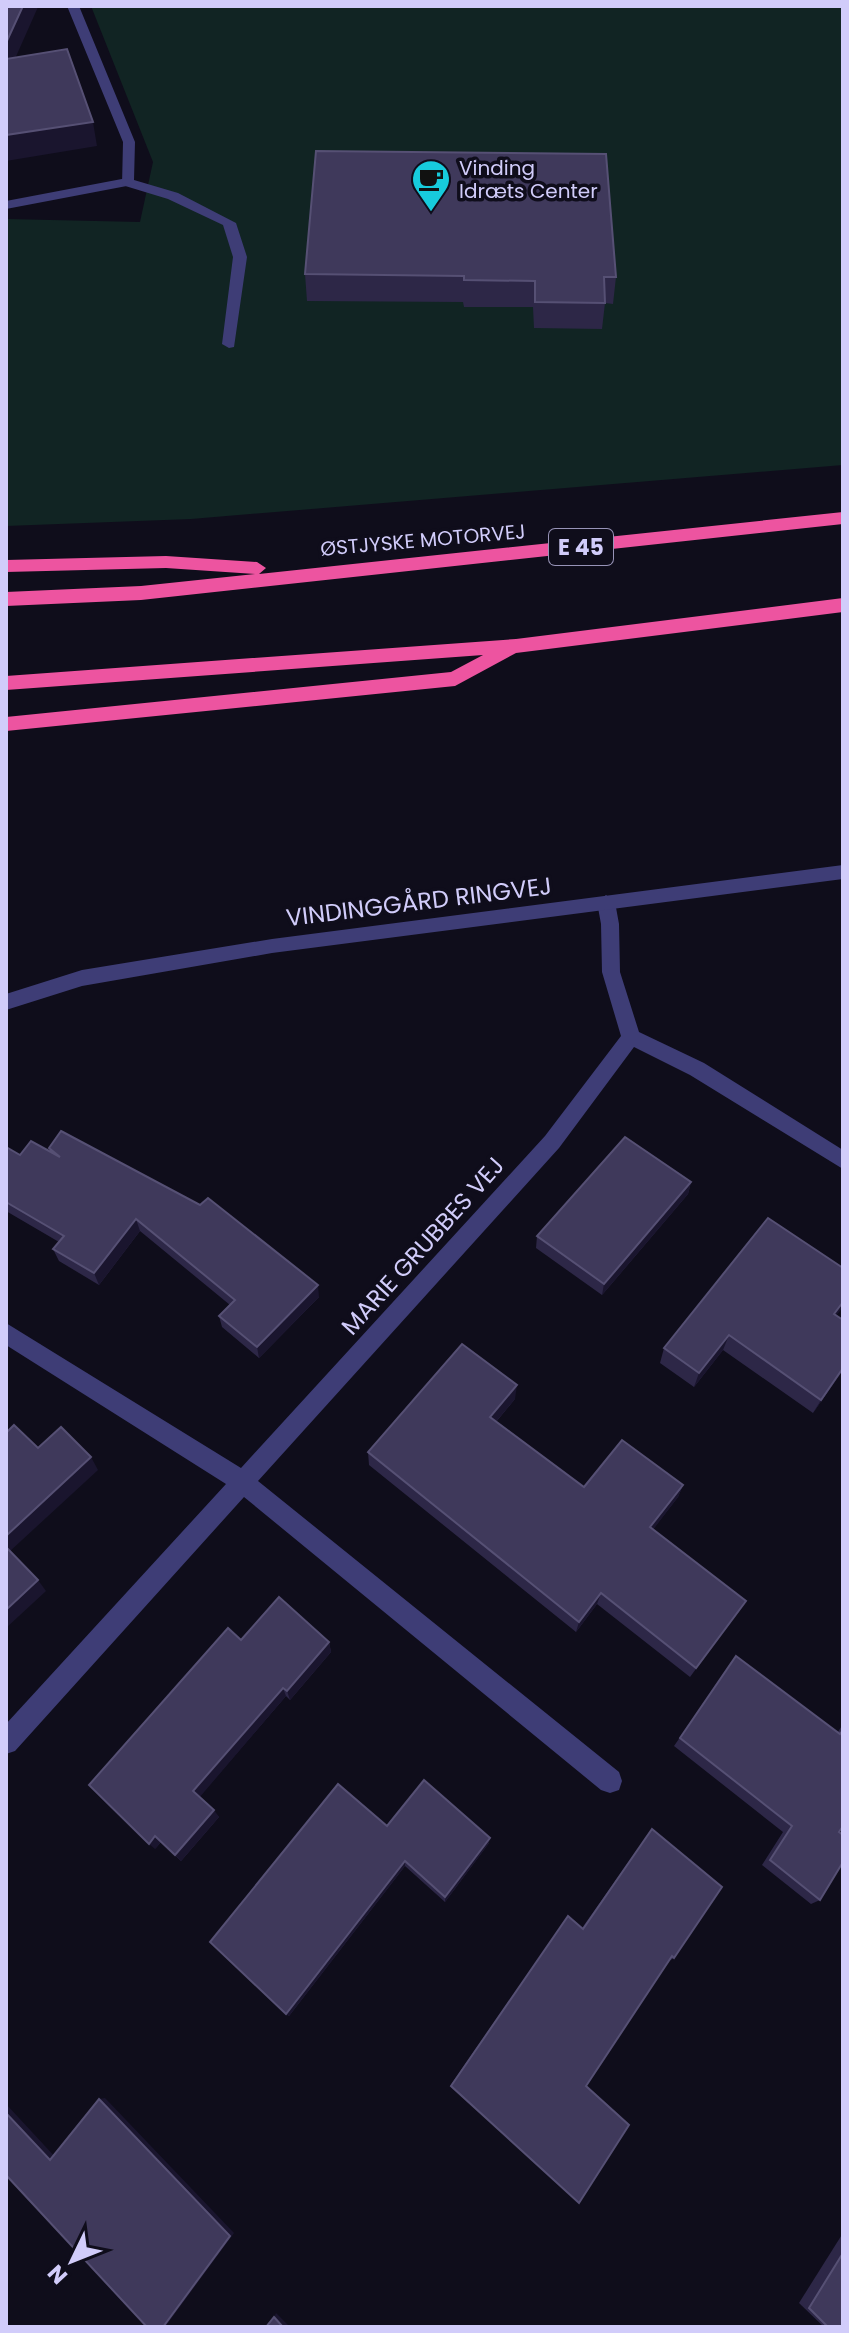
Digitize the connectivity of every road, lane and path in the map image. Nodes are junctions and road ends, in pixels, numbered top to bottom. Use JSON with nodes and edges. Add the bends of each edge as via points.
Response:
{"nodes":[{"id":1,"x":73,"y":6,"type":"edge"},
{"id":2,"x":127,"y":182,"type":"junction"},
{"id":3,"x":6,"y":205,"type":"edge"},
{"id":4,"x":229,"y":344,"type":"dead end"},
{"id":5,"x":843,"y":518,"type":"edge"},
{"id":6,"x":6,"y":566,"type":"edge"},
{"id":7,"x":319,"y":572,"type":"junction"},
{"id":8,"x":6,"y":599,"type":"edge"},
{"id":9,"x":843,"y":605,"type":"edge"},
{"id":10,"x":516,"y":646,"type":"junction"},
{"id":11,"x":6,"y":683,"type":"edge"},
{"id":12,"x":6,"y":724,"type":"edge"},
{"id":13,"x":843,"y":872,"type":"edge"},
{"id":14,"x":606,"y":902,"type":"junction"},
{"id":15,"x":6,"y":1002,"type":"edge"},
{"id":16,"x":631,"y":1037,"type":"junction"},
{"id":17,"x":843,"y":1160,"type":"edge"},
{"id":18,"x":6,"y":1333,"type":"edge"},
{"id":19,"x":243,"y":1482,"type":"junction"},
{"id":20,"x":6,"y":1742,"type":"edge"},
{"id":21,"x":610,"y":1781,"type":"dead end"}],
"edges":[{"from":1,"to":2,"type":"street","via":[[129,142]]},
{"from":2,"to":3,"type":"street"},
{"from":2,"to":4,"type":"street","via":[[173,196],[229,223],[240,257]]},
{"from":5,"to":7,"type":"highway","name":"ØSTJYSKE MOTORVEJ","number":"E 45"},
{"from":6,"to":7,"type":"highway","via":[[166,562]]},
{"from":7,"to":8,"type":"highway","name":"ØSTJYSKE MOTORVEJ","number":"E 45","via":[[141,593]]},
{"from":9,"to":10,"type":"highway"},
{"from":10,"to":11,"type":"highway"},
{"from":10,"to":12,"type":"highway","via":[[455,679]]},
{"from":13,"to":14,"type":"street","name":"VINDINGGÅRD RINGVEJ"},
{"from":14,"to":15,"type":"street","name":"VINDINGGÅRD RINGVEJ","via":[[257,948],[82,978]]},
{"from":14,"to":16,"type":"street","via":[[611,972]]},
{"from":16,"to":17,"type":"street","via":[[697,1069]]},
{"from":16,"to":19,"type":"street","name":"MARIE GRUBBES VEJ","via":[[552,1142]]},
{"from":18,"to":19,"type":"street"},
{"from":19,"to":20,"type":"street","name":"MARIE GRUBBES VEJ"},
{"from":19,"to":21,"type":"street"}]}
